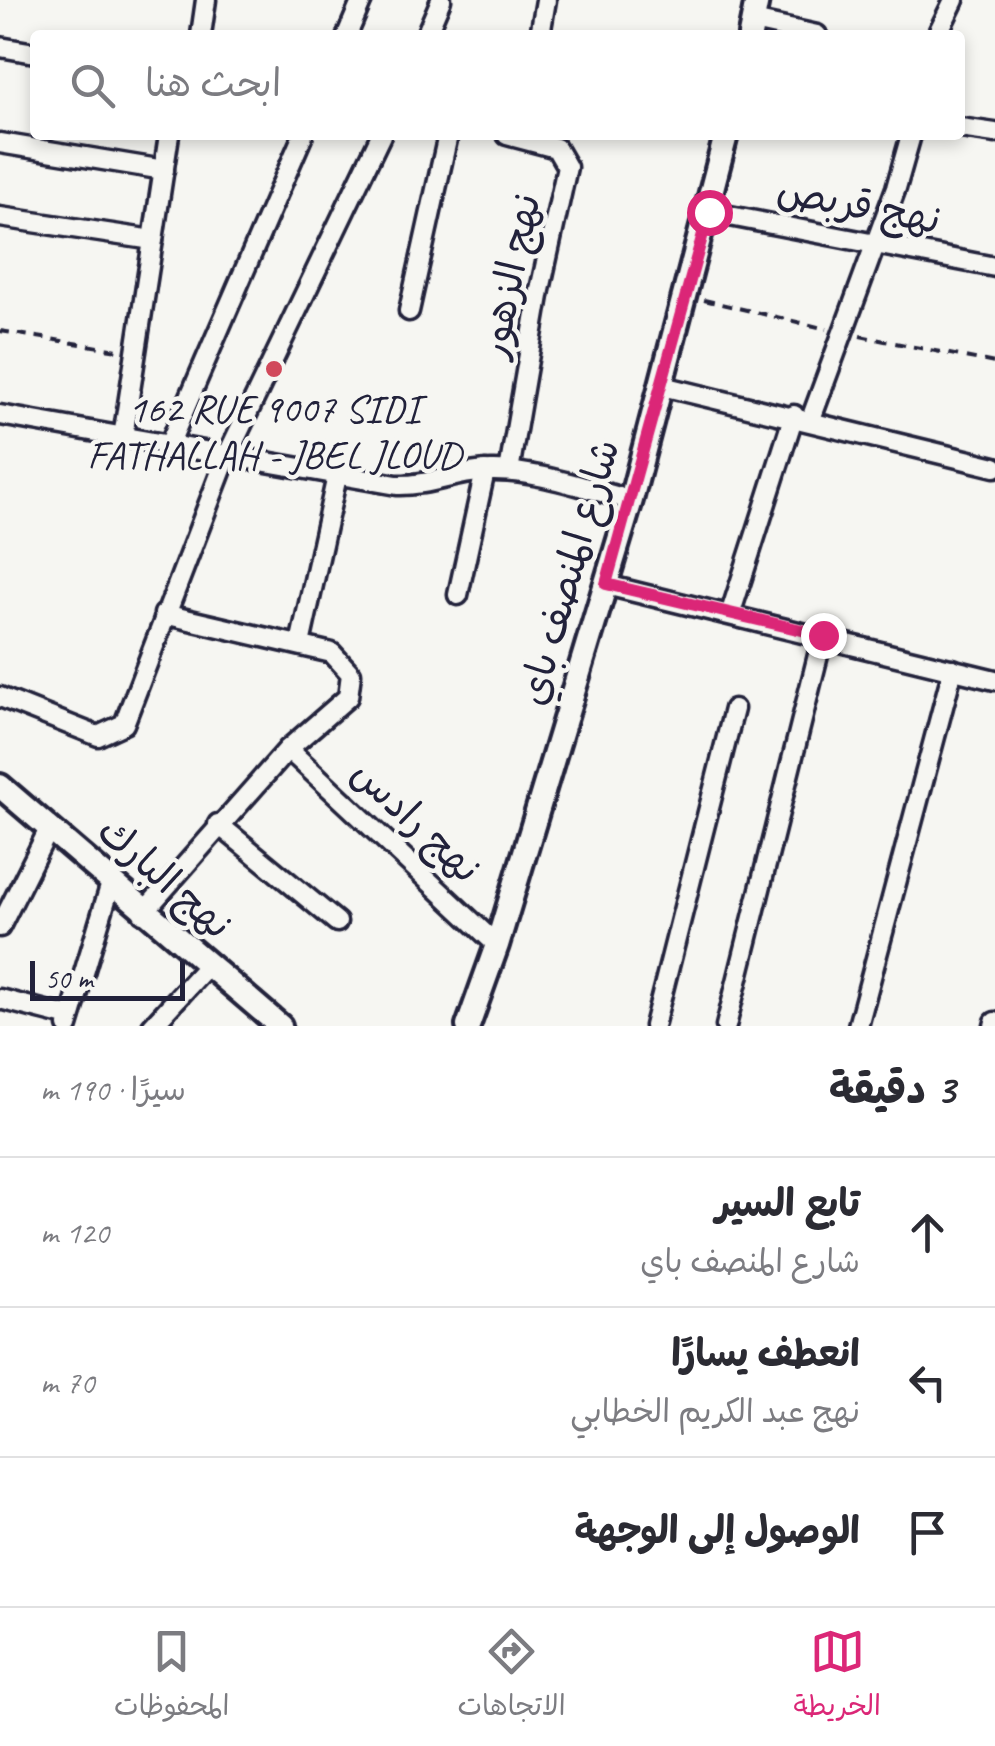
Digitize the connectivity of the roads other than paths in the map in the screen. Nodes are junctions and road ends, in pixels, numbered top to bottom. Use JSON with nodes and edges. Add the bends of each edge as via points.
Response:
{"nodes":[{"id":1,"x":206,"y":0,"type":"edge"},
{"id":2,"x":362,"y":0,"type":"edge"},
{"id":3,"x":442,"y":0,"type":"edge"},
{"id":4,"x":546,"y":0,"type":"edge"},
{"id":5,"x":954,"y":0,"type":"edge"},
{"id":6,"x":753,"y":19,"type":"edge"},
{"id":7,"x":202,"y":30,"type":"edge"},
{"id":8,"x":349,"y":30,"type":"edge"},
{"id":9,"x":428,"y":30,"type":"edge"},
{"id":10,"x":541,"y":30,"type":"edge"},
{"id":11,"x":797,"y":30,"type":"edge"},
{"id":12,"x":939,"y":30,"type":"edge"},
{"id":13,"x":0,"y":47,"type":"edge"},
{"id":14,"x":30,"y":52,"type":"edge"},
{"id":15,"x":965,"y":129,"type":"edge"},
{"id":16,"x":995,"y":132,"type":"edge"},
{"id":17,"x":168,"y":140,"type":"edge"},
{"id":18,"x":301,"y":140,"type":"edge"},
{"id":19,"x":380,"y":140,"type":"edge"},
{"id":20,"x":447,"y":140,"type":"edge"},
{"id":21,"x":529,"y":140,"type":"edge"},
{"id":22,"x":725,"y":140,"type":"edge"},
{"id":23,"x":909,"y":140,"type":"edge"},
{"id":24,"x":0,"y":143,"type":"edge"},
{"id":25,"x":164,"y":170,"type":"junction"},
{"id":26,"x":709,"y":212,"type":"junction"},
{"id":27,"x":0,"y":218,"type":"edge"},
{"id":28,"x":154,"y":240,"type":"junction"},
{"id":29,"x":875,"y":242,"type":"junction"},
{"id":30,"x":995,"y":267,"type":"edge"},
{"id":31,"x":409,"y":311,"type":"dead end"},
{"id":32,"x":662,"y":386,"type":"junction"},
{"id":33,"x":0,"y":415,"type":"edge"},
{"id":34,"x":802,"y":417,"type":"junction"},
{"id":35,"x":124,"y":437,"type":"junction"},
{"id":36,"x":169,"y":445,"type":"junction"},
{"id":37,"x":227,"y":456,"type":"junction"},
{"id":38,"x":995,"y":467,"type":"edge"},
{"id":39,"x":485,"y":471,"type":"junction"},
{"id":40,"x":508,"y":471,"type":"junction"},
{"id":41,"x":337,"y":476,"type":"junction"},
{"id":42,"x":631,"y":500,"type":"junction"},
{"id":43,"x":606,"y":584,"type":"junction"},
{"id":44,"x":458,"y":595,"type":"dead end"},
{"id":45,"x":731,"y":612,"type":"junction"},
{"id":46,"x":164,"y":614,"type":"junction"},
{"id":47,"x":823,"y":635,"type":"junction"},
{"id":48,"x":300,"y":644,"type":"junction"},
{"id":49,"x":953,"y":668,"type":"junction"},
{"id":50,"x":995,"y":680,"type":"edge"},
{"id":51,"x":0,"y":697,"type":"edge"},
{"id":52,"x":734,"y":709,"type":"dead end"},
{"id":53,"x":288,"y":749,"type":"junction"},
{"id":54,"x":0,"y":786,"type":"edge"},
{"id":55,"x":218,"y":824,"type":"junction"},
{"id":56,"x":50,"y":827,"type":"junction"},
{"id":57,"x":111,"y":882,"type":"junction"},
{"id":58,"x":143,"y":912,"type":"junction"},
{"id":59,"x":337,"y":922,"type":"dead end"},
{"id":60,"x":0,"y":928,"type":"edge"},
{"id":61,"x":497,"y":945,"type":"junction"},
{"id":62,"x":208,"y":965,"type":"junction"},
{"id":63,"x":0,"y":999,"type":"edge"},
{"id":64,"x":69,"y":1022,"type":"edge"},
{"id":65,"x":152,"y":1026,"type":"edge"},
{"id":66,"x":280,"y":1026,"type":"edge"},
{"id":67,"x":468,"y":1026,"type":"edge"},
{"id":68,"x":654,"y":1026,"type":"edge"},
{"id":69,"x":726,"y":1026,"type":"edge"},
{"id":70,"x":858,"y":1026,"type":"edge"}],
"edges":[{"from":1,"to":7,"type":"street"},
{"from":2,"to":8,"type":"street"},
{"from":3,"to":9,"type":"street"},
{"from":4,"to":10,"type":"street"},
{"from":5,"to":12,"type":"street"},
{"from":6,"to":11,"type":"street"},
{"from":13,"to":14,"type":"street"},
{"from":15,"to":16,"type":"street"},
{"from":17,"to":25,"type":"street"},
{"from":18,"to":36,"type":"street"},
{"from":19,"to":37,"type":"street"},
{"from":20,"to":31,"type":"street"},
{"from":21,"to":40,"type":"street","name":"نهج الزهور","via":[[556,148],[567,166]]},
{"from":22,"to":26,"type":"street","name":"شارع المنصف باي"},
{"from":23,"to":29,"type":"street"},
{"from":24,"to":25,"type":"street"},
{"from":25,"to":28,"type":"street"},
{"from":26,"to":29,"type":"street","name":"نهج قربص"},
{"from":26,"to":32,"type":"street","name":"شارع المنصف باي"},
{"from":27,"to":28,"type":"street"},
{"from":28,"to":35,"type":"street"},
{"from":29,"to":30,"type":"street","name":"نهج قربص"},
{"from":29,"to":34,"type":"street"},
{"from":32,"to":34,"type":"street"},
{"from":32,"to":42,"type":"street","name":"شارع المنصف باي"},
{"from":33,"to":35,"type":"street"},
{"from":34,"to":38,"type":"street"},
{"from":34,"to":45,"type":"street"},
{"from":35,"to":36,"type":"street"},
{"from":36,"to":37,"type":"street"},
{"from":37,"to":41,"type":"street"},
{"from":37,"to":46,"type":"street"},
{"from":39,"to":40,"type":"street"},
{"from":39,"to":41,"type":"street","via":[[424,486]]},
{"from":39,"to":44,"type":"street"},
{"from":40,"to":42,"type":"street"},
{"from":41,"to":48,"type":"street"},
{"from":42,"to":43,"type":"street","name":"شارع المنصف باي"},
{"from":43,"to":45,"type":"street"},
{"from":43,"to":61,"type":"street","name":"شارع المنصف باي"},
{"from":45,"to":47,"type":"street"},
{"from":46,"to":48,"type":"street"},
{"from":46,"to":51,"type":"street","via":[[120,729],[98,736]]},
{"from":47,"to":49,"type":"street"},
{"from":47,"to":69,"type":"street"},
{"from":48,"to":53,"type":"street","via":[[332,653],[351,674],[348,696]]},
{"from":49,"to":50,"type":"street"},
{"from":49,"to":70,"type":"street"},
{"from":52,"to":68,"type":"street"},
{"from":53,"to":55,"type":"street"},
{"from":53,"to":61,"type":"street","name":"نهج رادس"},
{"from":54,"to":56,"type":"street","name":"نهج البارك"},
{"from":55,"to":58,"type":"street"},
{"from":55,"to":59,"type":"street"},
{"from":56,"to":57,"type":"street","name":"نهج البارك"},
{"from":56,"to":60,"type":"street"},
{"from":57,"to":58,"type":"street","name":"نهج البارك"},
{"from":57,"to":64,"type":"street"},
{"from":58,"to":62,"type":"street","name":"نهج البارك"},
{"from":61,"to":67,"type":"street","name":"شارع المنصف باي"},
{"from":62,"to":65,"type":"street"},
{"from":62,"to":66,"type":"street","name":"نهج البارك"},
{"from":63,"to":64,"type":"street"}]}
